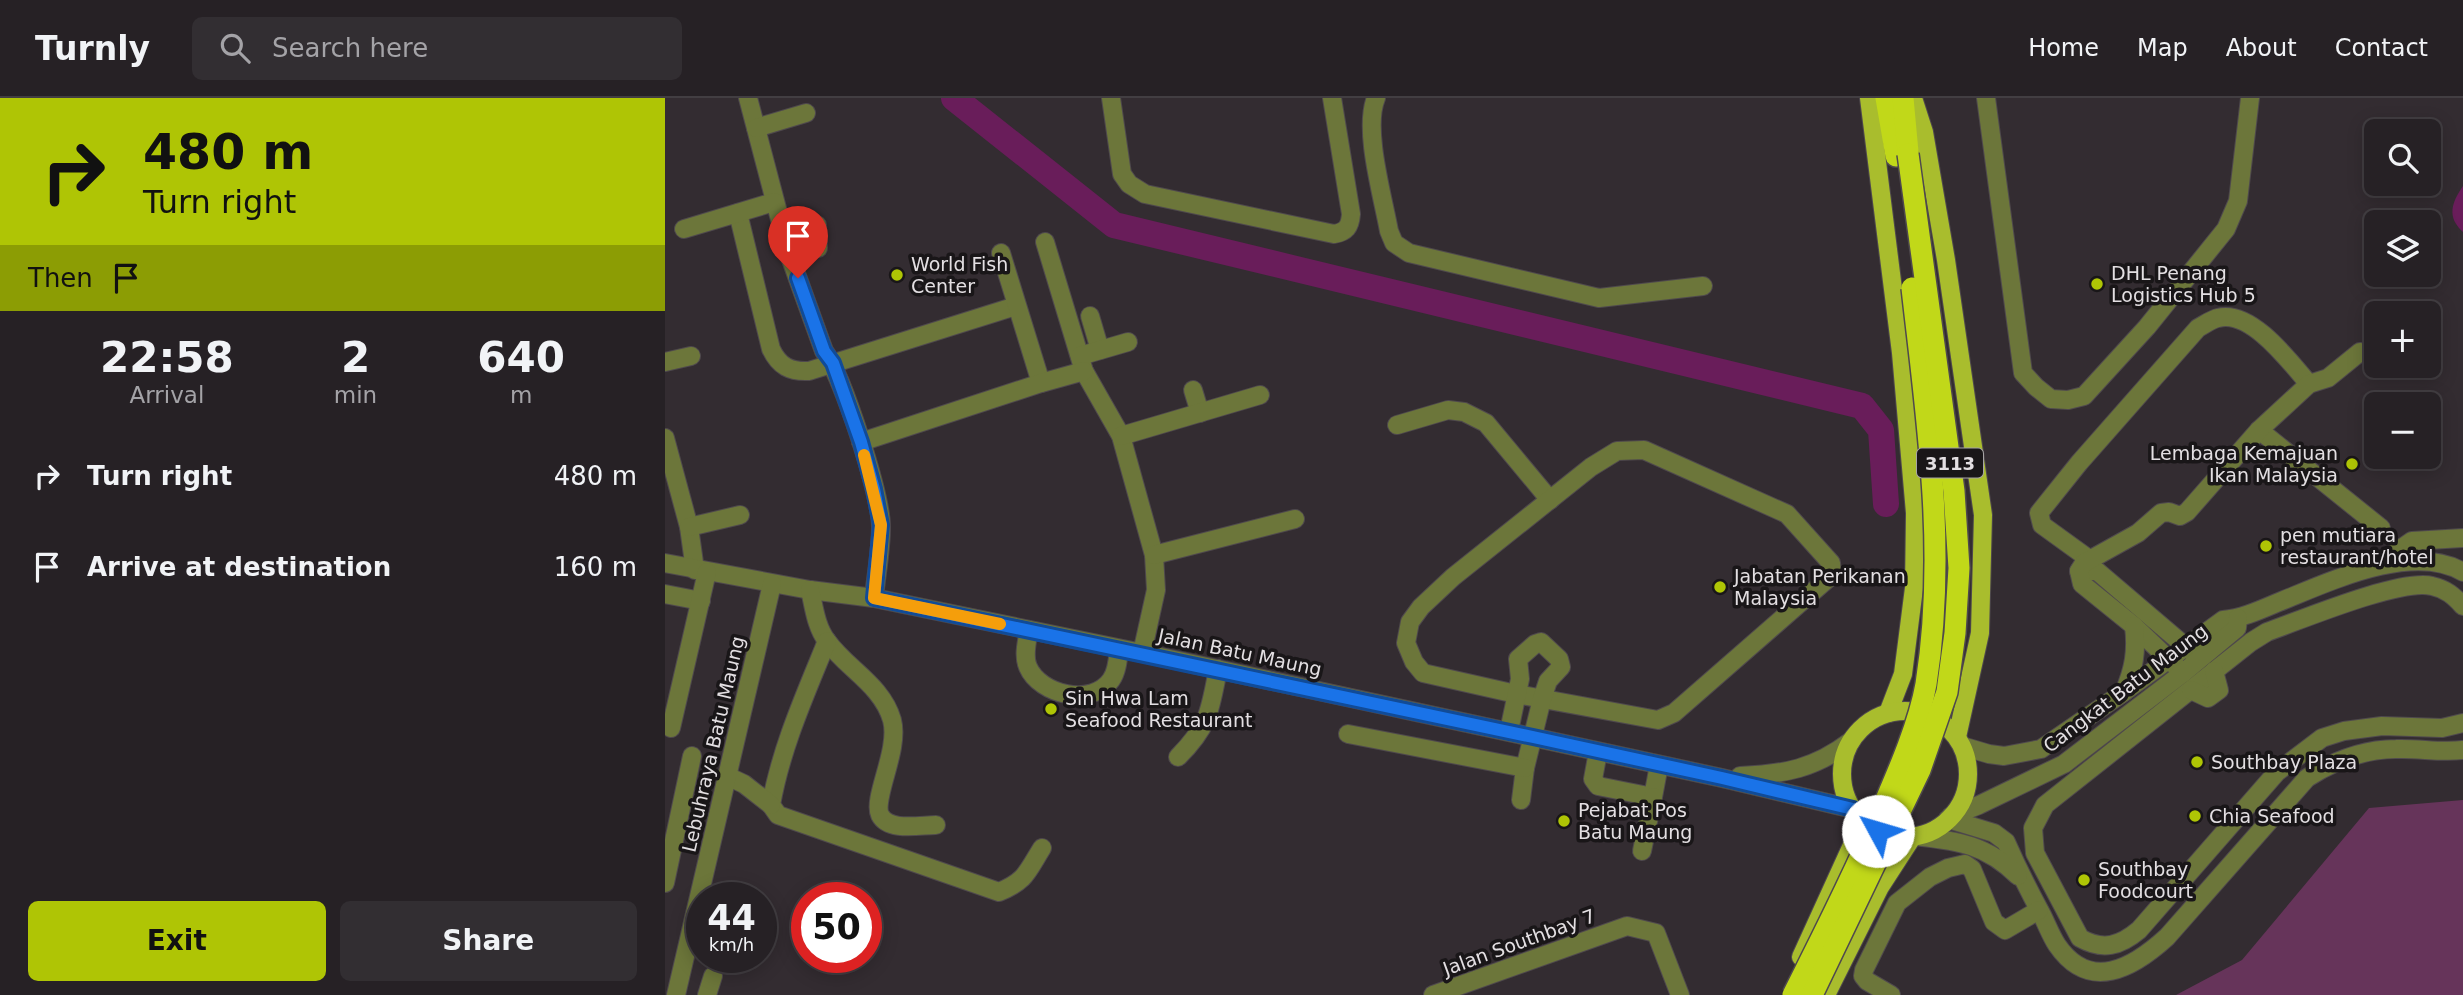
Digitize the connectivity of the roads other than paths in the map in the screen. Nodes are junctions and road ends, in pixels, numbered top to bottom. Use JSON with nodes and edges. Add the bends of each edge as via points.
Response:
{"nodes":[{"id":1,"x":748,"y":98,"type":"edge"},
{"id":2,"x":1111,"y":98,"type":"edge"},
{"id":3,"x":1332,"y":98,"type":"edge"},
{"id":4,"x":1376,"y":98,"type":"edge"},
{"id":5,"x":1869,"y":98,"type":"edge"},
{"id":6,"x":1886,"y":98,"type":"edge"},
{"id":7,"x":1903,"y":98,"type":"edge"},
{"id":8,"x":1913,"y":98,"type":"edge"},
{"id":9,"x":1986,"y":98,"type":"edge"},
{"id":10,"x":2250,"y":98,"type":"edge"},
{"id":11,"x":806,"y":113,"type":"dead end"},
{"id":12,"x":756,"y":128,"type":"junction"},
{"id":13,"x":1902,"y":155,"type":"junction"},
{"id":14,"x":774,"y":202,"type":"junction"},
{"id":15,"x":738,"y":213,"type":"junction"},
{"id":16,"x":817,"y":225,"type":"dead end"},
{"id":17,"x":684,"y":229,"type":"dead end"},
{"id":18,"x":1045,"y":242,"type":"dead end"},
{"id":19,"x":1001,"y":253,"type":"dead end"},
{"id":20,"x":789,"y":254,"type":"junction"},
{"id":21,"x":1703,"y":286,"type":"dead end"},
{"id":22,"x":1016,"y":306,"type":"junction"},
{"id":23,"x":1090,"y":316,"type":"dead end"},
{"id":24,"x":1128,"y":342,"type":"dead end"},
{"id":25,"x":1100,"y":350,"type":"junction"},
{"id":26,"x":2360,"y":352,"type":"dead end"},
{"id":27,"x":691,"y":356,"type":"dead end"},
{"id":28,"x":665,"y":362,"type":"edge"},
{"id":29,"x":833,"y":363,"type":"junction"},
{"id":30,"x":1082,"y":363,"type":"junction"},
{"id":31,"x":1041,"y":383,"type":"junction"},
{"id":32,"x":2309,"y":384,"type":"junction"},
{"id":33,"x":1193,"y":390,"type":"dead end"},
{"id":34,"x":1260,"y":395,"type":"dead end"},
{"id":35,"x":1200,"y":413,"type":"junction"},
{"id":36,"x":1397,"y":425,"type":"dead end"},
{"id":37,"x":2259,"y":430,"type":"junction"},
{"id":38,"x":1121,"y":436,"type":"junction"},
{"id":39,"x":861,"y":442,"type":"junction"},
{"id":40,"x":666,"y":448,"type":"edge"},
{"id":41,"x":1550,"y":500,"type":"junction"},
{"id":42,"x":740,"y":515,"type":"dead end"},
{"id":43,"x":1295,"y":519,"type":"dead end"},
{"id":44,"x":689,"y":527,"type":"junction"},
{"id":45,"x":2381,"y":528,"type":"dead end"},
{"id":46,"x":2463,"y":538,"type":"edge"},
{"id":47,"x":1982,"y":548,"type":"junction"},
{"id":48,"x":1154,"y":555,"type":"junction"},
{"id":49,"x":665,"y":563,"type":"edge"},
{"id":50,"x":1914,"y":563,"type":"junction"},
{"id":51,"x":2084,"y":565,"type":"junction"},
{"id":52,"x":2373,"y":568,"type":"junction"},
{"id":53,"x":701,"y":571,"type":"junction"},
{"id":54,"x":2463,"y":572,"type":"edge"},
{"id":55,"x":772,"y":584,"type":"junction"},
{"id":56,"x":810,"y":590,"type":"junction"},
{"id":57,"x":665,"y":594,"type":"edge"},
{"id":58,"x":874,"y":598,"type":"junction"},
{"id":59,"x":701,"y":601,"type":"junction"},
{"id":60,"x":2463,"y":607,"type":"edge"},
{"id":61,"x":2238,"y":618,"type":"junction"},
{"id":62,"x":2134,"y":626,"type":"junction"},
{"id":63,"x":1029,"y":630,"type":"junction"},
{"id":64,"x":827,"y":641,"type":"junction"},
{"id":65,"x":2186,"y":645,"type":"junction"},
{"id":66,"x":1119,"y":649,"type":"junction"},
{"id":67,"x":1142,"y":653,"type":"junction"},
{"id":68,"x":2169,"y":659,"type":"junction"},
{"id":69,"x":1218,"y":669,"type":"junction"},
{"id":70,"x":2197,"y":673,"type":"junction"},
{"id":71,"x":672,"y":690,"type":"edge"},
{"id":72,"x":2124,"y":692,"type":"junction"},
{"id":73,"x":1516,"y":694,"type":"junction"},
{"id":74,"x":1542,"y":699,"type":"junction"},
{"id":75,"x":1888,"y":713,"type":"junction"},
{"id":76,"x":2463,"y":723,"type":"edge"},
{"id":77,"x":671,"y":728,"type":"dead end"},
{"id":78,"x":1509,"y":732,"type":"junction"},
{"id":79,"x":1347,"y":734,"type":"dead end"},
{"id":80,"x":1533,"y":737,"type":"junction"},
{"id":81,"x":1851,"y":741,"type":"junction"},
{"id":82,"x":1959,"y":741,"type":"junction"},
{"id":83,"x":2463,"y":750,"type":"edge"},
{"id":84,"x":1598,"y":752,"type":"junction"},
{"id":85,"x":692,"y":757,"type":"dead end"},
{"id":86,"x":1178,"y":758,"type":"dead end"},
{"id":87,"x":1659,"y":765,"type":"junction"},
{"id":88,"x":1911,"y":766,"type":"junction"},
{"id":89,"x":1525,"y":768,"type":"junction"},
{"id":90,"x":727,"y":776,"type":"junction"},
{"id":91,"x":1722,"y":778,"type":"junction"},
{"id":92,"x":1653,"y":797,"type":"junction"},
{"id":93,"x":1521,"y":800,"type":"dead end"},
{"id":94,"x":771,"y":805,"type":"junction"},
{"id":95,"x":1858,"y":815,"type":"junction"},
{"id":96,"x":1949,"y":818,"type":"junction"},
{"id":97,"x":936,"y":825,"type":"dead end"},
{"id":98,"x":1913,"y":836,"type":"junction"},
{"id":99,"x":2218,"y":839,"type":"junction"},
{"id":100,"x":1042,"y":848,"type":"dead end"},
{"id":101,"x":1641,"y":851,"type":"dead end"},
{"id":102,"x":2240,"y":853,"type":"junction"},
{"id":103,"x":665,"y":883,"type":"edge"},
{"id":104,"x":2025,"y":884,"type":"junction"},
{"id":105,"x":2039,"y":910,"type":"junction"},
{"id":106,"x":673,"y":974,"type":"edge"},
{"id":107,"x":713,"y":976,"type":"dead end"},
{"id":108,"x":676,"y":995,"type":"edge"},
{"id":109,"x":707,"y":995,"type":"edge"},
{"id":110,"x":1433,"y":995,"type":"edge"},
{"id":111,"x":1680,"y":995,"type":"edge"},
{"id":112,"x":1784,"y":995,"type":"edge"},
{"id":113,"x":1793,"y":995,"type":"edge"},
{"id":114,"x":1812,"y":995,"type":"edge"},
{"id":115,"x":1826,"y":995,"type":"edge"},
{"id":116,"x":1891,"y":995,"type":"edge"}],
"edges":[{"from":1,"to":12,"type":"street"},
{"from":2,"to":3,"type":"street","via":[[1122,174],[1145,194],[1333,234],[1344,232],[1351,214]]},
{"from":4,"to":21,"type":"street","via":[[1371,109],[1372,136],[1389,232],[1394,243],[1409,253],[1598,298]]},
{"from":5,"to":50,"type":"main road","via":[[1901,353],[1915,513]]},
{"from":6,"to":13,"type":"highway","number":"3113"},
{"from":7,"to":13,"type":"highway","number":"3113"},
{"from":8,"to":47,"type":"main road","via":[[1924,132],[1946,260],[1983,515]]},
{"from":9,"to":10,"type":"street","via":[[2023,373],[2051,399],[2068,400],[2084,396],[2110,370],[2226,229],[2238,201]]},
{"from":11,"to":12,"type":"street"},
{"from":12,"to":14,"type":"street"},
{"from":13,"to":88,"type":"highway","number":"3113","bridge":true,"via":[[1937,568],[1926,687]]},
{"from":14,"to":15,"type":"street"},
{"from":14,"to":20,"type":"street"},
{"from":15,"to":17,"type":"street"},
{"from":15,"to":29,"type":"street","via":[[776,360],[797,371]]},
{"from":16,"to":20,"type":"street","via":[[818,248]]},
{"from":18,"to":30,"type":"street"},
{"from":19,"to":22,"type":"street"},
{"from":20,"to":29,"type":"street","via":[[824,351]]},
{"from":22,"to":29,"type":"street"},
{"from":22,"to":31,"type":"street"},
{"from":23,"to":25,"type":"street"},
{"from":24,"to":25,"type":"street"},
{"from":25,"to":30,"type":"street"},
{"from":26,"to":32,"type":"street","via":[[2328,378]]},
{"from":27,"to":28,"type":"street"},
{"from":29,"to":39,"type":"street"},
{"from":30,"to":31,"type":"street"},
{"from":30,"to":38,"type":"street"},
{"from":31,"to":39,"type":"street"},
{"from":32,"to":37,"type":"street"},
{"from":32,"to":51,"type":"street","via":[[2257,329],[2239,319],[2219,317],[2198,328],[2039,513],[2042,525]]},
{"from":33,"to":35,"type":"street"},
{"from":34,"to":35,"type":"street"},
{"from":35,"to":38,"type":"street"},
{"from":36,"to":41,"type":"street","via":[[1448,410],[1464,412],[1486,424]]},
{"from":37,"to":45,"type":"street"},
{"from":37,"to":51,"type":"street","via":[[2187,512],[2180,516],[2161,513],[2138,533]]},
{"from":38,"to":48,"type":"street"},
{"from":39,"to":58,"type":"street","via":[[881,525]]},
{"from":40,"to":44,"type":"street"},
{"from":41,"to":73,"type":"street","via":[[1421,607],[1407,634],[1409,652],[1423,673]]},
{"from":41,"to":74,"type":"street","via":[[1617,451],[1644,450],[1787,514],[1833,571],[1666,718],[1649,720]]},
{"from":42,"to":44,"type":"street"},
{"from":43,"to":48,"type":"street"},
{"from":44,"to":53,"type":"street"},
{"from":46,"to":52,"type":"street","via":[[2412,541]]},
{"from":47,"to":50,"type":"main road","via":[[1969,581],[1949,593],[1928,587]]},
{"from":47,"to":82,"type":"main road","via":[[1980,632]]},
{"from":48,"to":67,"type":"street","via":[[1156,590]]},
{"from":49,"to":53,"type":"street","name":"Jalan Batu Maung"},
{"from":50,"to":75,"type":"main road","via":[[1903,674]]},
{"from":51,"to":62,"type":"street","via":[[2082,584]]},
{"from":51,"to":65,"type":"street"},
{"from":52,"to":54,"type":"street","name":"Cangkat Batu Maung","via":[[2436,561]]},
{"from":52,"to":61,"type":"street","name":"Cangkat Batu Maung"},
{"from":53,"to":55,"type":"street","name":"Jalan Batu Maung"},
{"from":53,"to":59,"type":"street"},
{"from":55,"to":56,"type":"street","name":"Jalan Batu Maung"},
{"from":55,"to":90,"type":"street","name":"Lebuhraya Batu Maung"},
{"from":56,"to":58,"type":"street","name":"Jalan Batu Maung"},
{"from":56,"to":64,"type":"street"},
{"from":57,"to":59,"type":"street"},
{"from":58,"to":63,"type":"street","name":"Jalan Batu Maung"},
{"from":59,"to":71,"type":"street"},
{"from":60,"to":70,"type":"street","via":[[2451,593],[2431,585],[2385,591],[2267,632]]},
{"from":61,"to":65,"type":"street","name":"Cangkat Batu Maung","via":[[2223,620]]},
{"from":61,"to":70,"type":"street","name":"Cangkat Batu Maung","via":[[2237,628]]},
{"from":62,"to":68,"type":"street"},
{"from":62,"to":72,"type":"street","via":[[2137,649]]},
{"from":63,"to":66,"type":"street","name":"Jalan Batu Maung"},
{"from":63,"to":66,"type":"street","via":[[1028,667],[1039,681],[1065,694],[1088,694],[1106,686],[1115,674]]},
{"from":64,"to":94,"type":"street","via":[[794,720]]},
{"from":64,"to":97,"type":"street","via":[[875,690],[891,718],[893,750],[879,798],[880,816],[896,826]]},
{"from":65,"to":68,"type":"street","name":"Cangkat Batu Maung"},
{"from":65,"to":70,"type":"street"},
{"from":66,"to":67,"type":"street","name":"Jalan Batu Maung"},
{"from":67,"to":69,"type":"street","name":"Jalan Batu Maung"},
{"from":68,"to":70,"type":"street"},
{"from":68,"to":72,"type":"street","name":"Cangkat Batu Maung"},
{"from":69,"to":78,"type":"street","name":"Jalan Batu Maung"},
{"from":69,"to":86,"type":"street","via":[[1204,727]]},
{"from":70,"to":96,"type":"street","name":"Cangkat Batu Maung","via":[[2064,764]]},
{"from":70,"to":99,"type":"street","via":[[2045,805],[2033,828],[2035,853],[2080,938],[2104,947],[2127,940],[2139,930]]},
{"from":71,"to":77,"type":"street"},
{"from":72,"to":82,"type":"street","name":"Cangkat Batu Maung","via":[[2042,749],[2004,756]]},
{"from":73,"to":74,"type":"street"},
{"from":73,"to":74,"type":"street","via":[[1518,659],[1541,642],[1561,663]]},
{"from":73,"to":78,"type":"street"},
{"from":74,"to":80,"type":"street"},
{"from":75,"to":81,"type":"main road","via":[[1874,719]]},
{"from":75,"to":82,"type":"main road","via":[[1919,712],[1947,726]]},
{"from":76,"to":99,"type":"street","via":[[2442,728],[2382,726],[2322,738],[2277,772]]},
{"from":78,"to":80,"type":"street","name":"Jalan Batu Maung"},
{"from":79,"to":89,"type":"street"},
{"from":80,"to":84,"type":"street","name":"Jalan Batu Maung"},
{"from":80,"to":89,"type":"street"},
{"from":81,"to":91,"type":"street","name":"Jalan Batu Maung","via":[[1803,768]]},
{"from":81,"to":95,"type":"main road","via":[[1842,774],[1845,793]]},
{"from":82,"to":96,"type":"main road","via":[[1968,765],[1967,785]]},
{"from":83,"to":102,"type":"street","via":[[2395,748],[2333,761],[2307,778]]},
{"from":84,"to":87,"type":"street","name":"Jalan Batu Maung"},
{"from":84,"to":92,"type":"street","via":[[1595,785]]},
{"from":85,"to":103,"type":"street"},
{"from":87,"to":91,"type":"street","name":"Jalan Batu Maung"},
{"from":87,"to":92,"type":"street"},
{"from":88,"to":113,"type":"highway","bridge":true},
{"from":88,"to":114,"type":"highway","bridge":true},
{"from":89,"to":93,"type":"street"},
{"from":90,"to":94,"type":"street"},
{"from":90,"to":106,"type":"street","name":"Lebuhraya Batu Maung"},
{"from":91,"to":95,"type":"street","name":"Jalan Batu Maung"},
{"from":92,"to":101,"type":"street"},
{"from":94,"to":100,"type":"street","via":[[788,820],[999,892],[1023,880]]},
{"from":95,"to":98,"type":"main road","via":[[1878,831]]},
{"from":95,"to":112,"type":"main road"},
{"from":96,"to":98,"type":"main road"},
{"from":96,"to":104,"type":"street","via":[[1994,833],[2006,842]]},
{"from":98,"to":104,"type":"street","via":[[1959,842],[1989,853]]},
{"from":98,"to":115,"type":"main road","via":[[1880,887]]},
{"from":99,"to":102,"type":"street"},
{"from":102,"to":105,"type":"street","via":[[2167,937],[2125,968],[2086,970],[2071,960]]},
{"from":104,"to":105,"type":"street"},
{"from":105,"to":116,"type":"street","via":[[2005,930],[1994,922],[1972,869],[1965,864],[1930,877],[1897,903],[1864,970],[1867,981]]},
{"from":106,"to":108,"type":"street","name":"Lebuhraya Batu Maung"},
{"from":107,"to":109,"type":"street"},
{"from":110,"to":111,"type":"street","name":"Jalan Southbay 7","via":[[1619,928],[1636,926],[1656,933]]}]}
